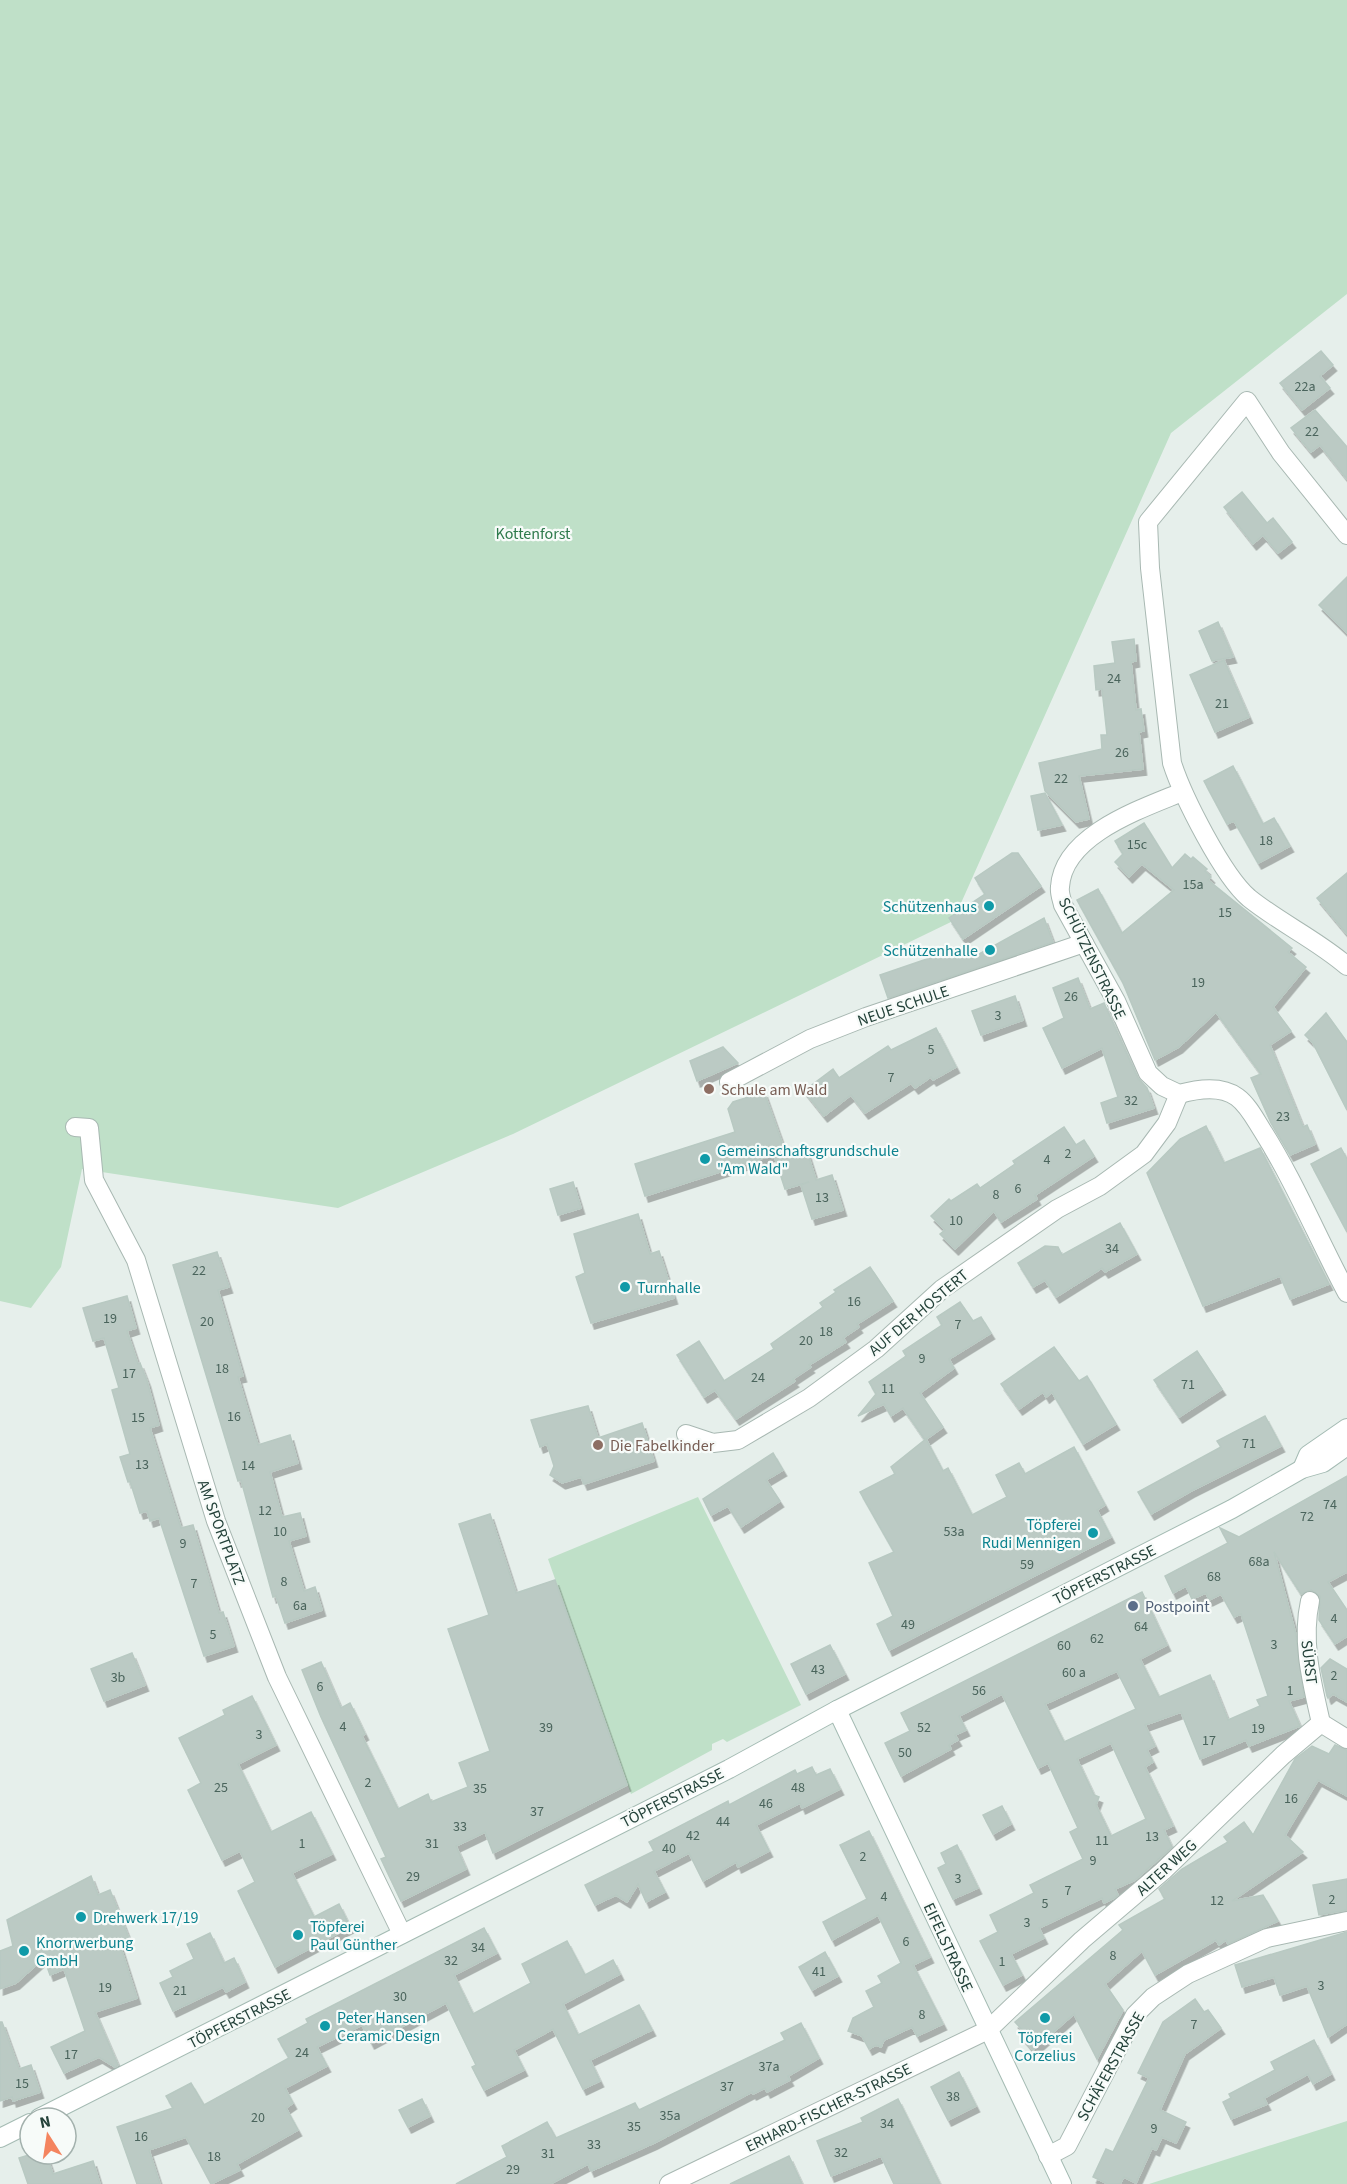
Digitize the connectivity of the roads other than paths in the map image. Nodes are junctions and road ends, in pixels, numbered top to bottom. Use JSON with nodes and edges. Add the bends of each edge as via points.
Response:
{"nodes":[{"id":1,"x":1347,"y":535,"type":"edge"},
{"id":2,"x":1182,"y":792,"type":"junction"},
{"id":3,"x":1084,"y":943,"type":"junction"},
{"id":4,"x":1347,"y":966,"type":"edge"},
{"id":5,"x":729,"y":1082,"type":"dead end"},
{"id":6,"x":1179,"y":1094,"type":"junction"},
{"id":7,"x":75,"y":1127,"type":"dead end"},
{"id":8,"x":1347,"y":1293,"type":"edge"},
{"id":9,"x":1347,"y":1428,"type":"edge"},
{"id":10,"x":686,"y":1434,"type":"dead end"},
{"id":11,"x":1347,"y":1446,"type":"edge"},
{"id":12,"x":1302,"y":1469,"type":"junction"},
{"id":13,"x":1310,"y":1601,"type":"dead end"},
{"id":14,"x":837,"y":1710,"type":"junction"},
{"id":15,"x":1322,"y":1723,"type":"junction"},
{"id":16,"x":1347,"y":1739,"type":"edge"},
{"id":17,"x":1347,"y":1921,"type":"edge"},
{"id":18,"x":402,"y":1934,"type":"junction"},
{"id":19,"x":988,"y":2030,"type":"junction"},
{"id":20,"x":63,"y":2106,"type":"edge"},
{"id":21,"x":18,"y":2128,"type":"edge"},
{"id":22,"x":0,"y":2138,"type":"edge"},
{"id":23,"x":1048,"y":2156,"type":"junction"},
{"id":24,"x":669,"y":2184,"type":"edge"},
{"id":25,"x":1062,"y":2184,"type":"edge"}],
"edges":[{"from":1,"to":2,"type":"street","via":[[1281,453],[1247,401],[1148,522],[1172,764]]},
{"from":2,"to":3,"type":"street","name":"SCHÜTZENSTRASSE","via":[[1095,833],[1073,853],[1059,887],[1063,905]]},
{"from":2,"to":4,"type":"street","via":[[1231,878],[1249,897]]},
{"from":3,"to":5,"type":"street","name":"NEUE SCHULE","via":[[832,1030]]},
{"from":3,"to":6,"type":"street","name":"SCHÜTZENSTRASSE","via":[[1116,1001],[1148,1073]]},
{"from":6,"to":8,"type":"street","via":[[1198,1088],[1221,1091],[1237,1097],[1249,1110],[1288,1174]]},
{"from":6,"to":10,"type":"street","name":"AUF DER HOSTERT","via":[[1167,1124],[1144,1154],[942,1289],[876,1349],[809,1398],[738,1440],[713,1443]]},
{"from":7,"to":18,"type":"street","name":"AM SPORTPLATZ","via":[[89,1128],[94,1180],[136,1260],[216,1521],[275,1672]]},
{"from":9,"to":12,"type":"street","name":"TÖPFERSTRASSE","via":[[1308,1455]]},
{"from":11,"to":12,"type":"street","name":"TÖPFERSTRASSE","via":[[1323,1463]]},
{"from":12,"to":14,"type":"street","name":"TÖPFERSTRASSE","via":[[1232,1509]]},
{"from":13,"to":15,"type":"street","name":"SÜRST","via":[[1306,1618],[1308,1664]]},
{"from":14,"to":18,"type":"street","name":"TÖPFERSTRASSE"},
{"from":14,"to":19,"type":"street","name":"EIFELSTRASSE"},
{"from":15,"to":16,"type":"street"},
{"from":15,"to":19,"type":"street","name":"ALTER WEG","via":[[1282,1755],[1163,1871],[1082,1940]]},
{"from":17,"to":23,"type":"street","name":"SCHÄFERSTRASSE","via":[[1267,1938],[1188,1974],[1153,1997],[1135,2015],[1067,2146]]},
{"from":18,"to":20,"type":"street","name":"TÖPFERSTRASSE"},
{"from":19,"to":23,"type":"street","name":"EIFELSTRASSE"},
{"from":19,"to":24,"type":"street","name":"ERHARD-FISCHER-STRASSE"},
{"from":21,"to":22,"type":"street"},
{"from":23,"to":25,"type":"street","name":"EIFELSTRASSE"}]}
